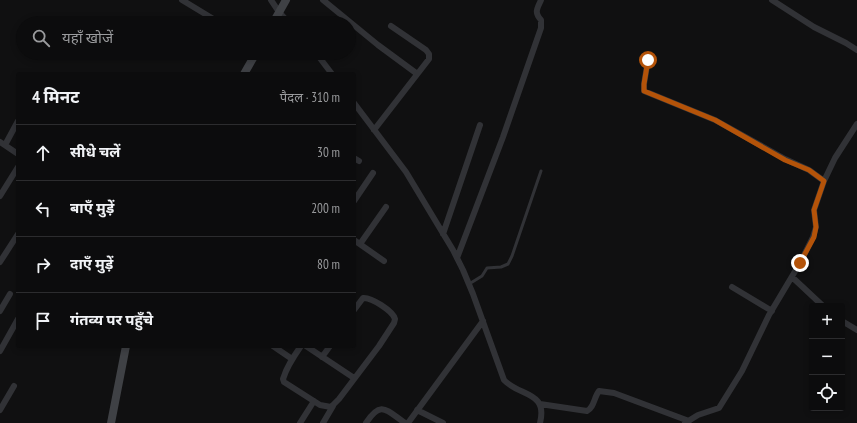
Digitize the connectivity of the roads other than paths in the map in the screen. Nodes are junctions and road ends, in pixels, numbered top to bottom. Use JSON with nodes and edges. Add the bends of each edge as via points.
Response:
{"nodes":[{"id":1,"x":182,"y":0,"type":"edge"},
{"id":2,"x":271,"y":0,"type":"edge"},
{"id":3,"x":286,"y":0,"type":"edge"},
{"id":4,"x":323,"y":0,"type":"edge"},
{"id":5,"x":541,"y":0,"type":"edge"},
{"id":6,"x":772,"y":0,"type":"edge"},
{"id":7,"x":279,"y":12,"type":"junction"},
{"id":8,"x":208,"y":16,"type":"edge"},
{"id":9,"x":277,"y":16,"type":"edge"},
{"id":10,"x":283,"y":16,"type":"edge"},
{"id":11,"x":343,"y":16,"type":"edge"},
{"id":12,"x":356,"y":26,"type":"edge"},
{"id":13,"x":391,"y":26,"type":"dead end"},
{"id":14,"x":857,"y":50,"type":"edge"},
{"id":15,"x":252,"y":60,"type":"edge"},
{"id":16,"x":321,"y":60,"type":"edge"},
{"id":17,"x":648,"y":60,"type":"dead end"},
{"id":18,"x":245,"y":72,"type":"edge"},
{"id":19,"x":330,"y":72,"type":"edge"},
{"id":20,"x":416,"y":74,"type":"junction"},
{"id":21,"x":356,"y":106,"type":"edge"},
{"id":22,"x":16,"y":124,"type":"edge"},
{"id":23,"x":857,"y":124,"type":"edge"},
{"id":24,"x":480,"y":125,"type":"dead end"},
{"id":25,"x":374,"y":130,"type":"junction"},
{"id":26,"x":2,"y":143,"type":"edge"},
{"id":27,"x":16,"y":153,"type":"edge"},
{"id":28,"x":16,"y":170,"type":"edge"},
{"id":29,"x":541,"y":171,"type":"dead end"},
{"id":30,"x":373,"y":173,"type":"dead end"},
{"id":31,"x":824,"y":181,"type":"junction"},
{"id":32,"x":0,"y":196,"type":"edge"},
{"id":33,"x":356,"y":198,"type":"edge"},
{"id":34,"x":386,"y":207,"type":"dead end"},
{"id":35,"x":443,"y":234,"type":"junction"},
{"id":36,"x":16,"y":237,"type":"edge"},
{"id":37,"x":356,"y":241,"type":"edge"},
{"id":38,"x":360,"y":244,"type":"junction"},
{"id":39,"x":457,"y":258,"type":"junction"},
{"id":40,"x":384,"y":261,"type":"dead end"},
{"id":41,"x":0,"y":262,"type":"edge"},
{"id":42,"x":792,"y":277,"type":"junction"},
{"id":43,"x":469,"y":284,"type":"junction"},
{"id":44,"x":732,"y":287,"type":"dead end"},
{"id":45,"x":10,"y":294,"type":"dead end"},
{"id":46,"x":820,"y":303,"type":"edge"},
{"id":47,"x":356,"y":307,"type":"edge"},
{"id":48,"x":0,"y":311,"type":"edge"},
{"id":49,"x":772,"y":311,"type":"junction"},
{"id":50,"x":483,"y":321,"type":"junction"},
{"id":51,"x":16,"y":323,"type":"edge"},
{"id":52,"x":845,"y":323,"type":"edge"},
{"id":53,"x":857,"y":330,"type":"edge"},
{"id":54,"x":126,"y":348,"type":"edge"},
{"id":55,"x":276,"y":348,"type":"edge"},
{"id":56,"x":300,"y":348,"type":"edge"},
{"id":57,"x":309,"y":348,"type":"edge"},
{"id":58,"x":329,"y":348,"type":"edge"},
{"id":59,"x":0,"y":351,"type":"edge"},
{"id":60,"x":322,"y":357,"type":"junction"},
{"id":61,"x":292,"y":359,"type":"junction"},
{"id":62,"x":354,"y":378,"type":"junction"},
{"id":63,"x":14,"y":386,"type":"dead end"},
{"id":64,"x":314,"y":401,"type":"junction"},
{"id":65,"x":334,"y":404,"type":"junction"},
{"id":66,"x":540,"y":404,"type":"junction"},
{"id":67,"x":0,"y":410,"type":"edge"},
{"id":68,"x":417,"y":410,"type":"junction"},
{"id":69,"x":687,"y":422,"type":"edge"},
{"id":70,"x":111,"y":423,"type":"edge"},
{"id":71,"x":300,"y":423,"type":"edge"},
{"id":72,"x":323,"y":423,"type":"edge"},
{"id":73,"x":366,"y":423,"type":"edge"},
{"id":74,"x":406,"y":423,"type":"edge"},
{"id":75,"x":443,"y":423,"type":"edge"},
{"id":76,"x":540,"y":423,"type":"edge"}],
"edges":[{"from":1,"to":8,"type":"street"},
{"from":2,"to":7,"type":"street"},
{"from":3,"to":7,"type":"street"},
{"from":4,"to":11,"type":"street"},
{"from":5,"to":39,"type":"street","via":[[536,12],[541,20],[541,28]]},
{"from":6,"to":14,"type":"street"},
{"from":7,"to":9,"type":"street"},
{"from":7,"to":10,"type":"street"},
{"from":12,"to":20,"type":"street"},
{"from":13,"to":20,"type":"street","via":[[429,54],[429,59]]},
{"from":15,"to":18,"type":"street"},
{"from":16,"to":19,"type":"street"},
{"from":17,"to":31,"type":"street","via":[[644,91],[715,120],[785,160],[809,170]]},
{"from":20,"to":25,"type":"street"},
{"from":21,"to":25,"type":"street"},
{"from":22,"to":26,"type":"street"},
{"from":23,"to":31,"type":"street","via":[[835,158]]},
{"from":24,"to":35,"type":"street"},
{"from":25,"to":35,"type":"street","via":[[406,172]]},
{"from":26,"to":27,"type":"street"},
{"from":28,"to":32,"type":"street"},
{"from":29,"to":43,"type":"lane","via":[[508,264],[487,268],[482,276]]},
{"from":30,"to":33,"type":"street"},
{"from":31,"to":42,"type":"street","via":[[814,210],[814,237]]},
{"from":34,"to":38,"type":"street"},
{"from":35,"to":39,"type":"street"},
{"from":36,"to":41,"type":"street"},
{"from":37,"to":38,"type":"street"},
{"from":38,"to":40,"type":"street"},
{"from":39,"to":43,"type":"street"},
{"from":42,"to":46,"type":"street"},
{"from":42,"to":49,"type":"street"},
{"from":43,"to":50,"type":"street"},
{"from":44,"to":49,"type":"street"},
{"from":45,"to":48,"type":"street"},
{"from":47,"to":62,"type":"street","via":[[363,298],[369,298],[392,313],[395,319],[379,346]]},
{"from":49,"to":69,"type":"street","via":[[742,372],[719,408],[698,415]]},
{"from":50,"to":66,"type":"street","via":[[504,380],[509,386],[538,400]]},
{"from":50,"to":68,"type":"street"},
{"from":51,"to":59,"type":"street"},
{"from":52,"to":53,"type":"street"},
{"from":54,"to":70,"type":"street"},
{"from":55,"to":61,"type":"street"},
{"from":56,"to":61,"type":"street"},
{"from":57,"to":60,"type":"street"},
{"from":58,"to":60,"type":"street"},
{"from":60,"to":62,"type":"street"},
{"from":61,"to":64,"type":"street","via":[[284,374],[284,382]]},
{"from":62,"to":65,"type":"street"},
{"from":63,"to":67,"type":"street"},
{"from":64,"to":65,"type":"street","via":[[326,407]]},
{"from":64,"to":71,"type":"street"},
{"from":65,"to":72,"type":"street"},
{"from":66,"to":69,"type":"street","via":[[587,411],[592,407],[598,391],[602,391],[614,393]]},
{"from":66,"to":76,"type":"street"},
{"from":68,"to":74,"type":"street"},
{"from":68,"to":75,"type":"street"},
{"from":73,"to":74,"type":"street","via":[[373,413],[384,409]]}]}
